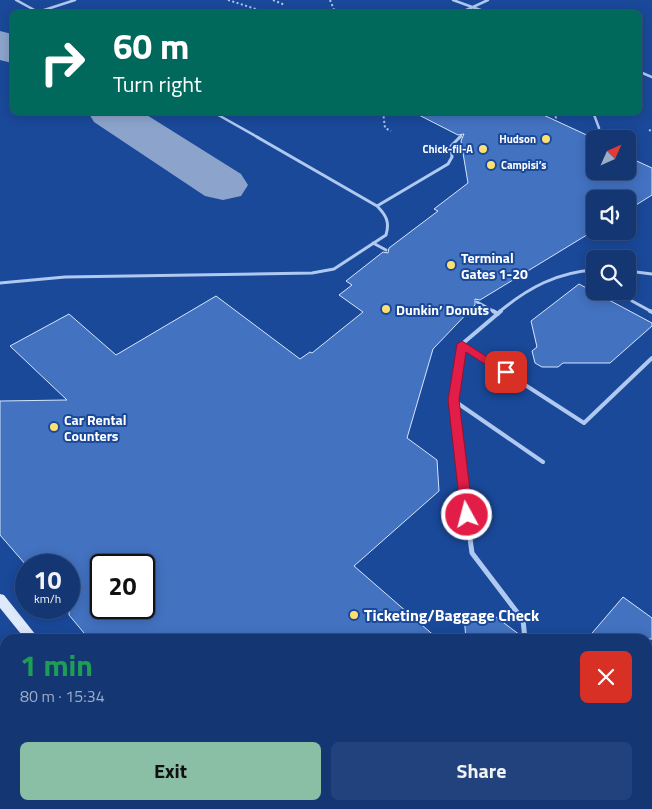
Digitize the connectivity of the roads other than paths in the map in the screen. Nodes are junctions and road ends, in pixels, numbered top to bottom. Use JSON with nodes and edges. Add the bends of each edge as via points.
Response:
{"nodes":[{"id":1,"x":16,"y":0,"type":"edge"},
{"id":2,"x":75,"y":0,"type":"edge"},
{"id":3,"x":454,"y":0,"type":"edge"},
{"id":4,"x":488,"y":0,"type":"edge"},
{"id":5,"x":472,"y":7,"type":"junction"},
{"id":6,"x":34,"y":10,"type":"edge"},
{"id":7,"x":44,"y":10,"type":"edge"},
{"id":8,"x":466,"y":10,"type":"edge"},
{"id":9,"x":480,"y":10,"type":"edge"},
{"id":10,"x":218,"y":115,"type":"edge"},
{"id":11,"x":594,"y":115,"type":"edge"},
{"id":12,"x":599,"y":128,"type":"dead end"},
{"id":13,"x":461,"y":136,"type":"dead end"},
{"id":14,"x":377,"y":206,"type":"junction"},
{"id":15,"x":373,"y":243,"type":"junction"},
{"id":16,"x":386,"y":250,"type":"dead end"},
{"id":17,"x":586,"y":271,"type":"edge"},
{"id":18,"x":636,"y":272,"type":"edge"},
{"id":19,"x":652,"y":274,"type":"edge"},
{"id":20,"x":0,"y":283,"type":"edge"},
{"id":21,"x":632,"y":301,"type":"dead end"},
{"id":22,"x":477,"y":302,"type":"dead end"},
{"id":23,"x":652,"y":312,"type":"edge"},
{"id":24,"x":498,"y":314,"type":"junction"},
{"id":25,"x":462,"y":344,"type":"junction"},
{"id":26,"x":652,"y":358,"type":"edge"},
{"id":27,"x":453,"y":400,"type":"junction"},
{"id":28,"x":543,"y":462,"type":"dead end"},
{"id":29,"x":0,"y":599,"type":"edge"},
{"id":30,"x":29,"y":634,"type":"edge"},
{"id":31,"x":524,"y":634,"type":"edge"}],
"edges":[{"from":1,"to":6,"type":"lane"},
{"from":2,"to":7,"type":"lane"},
{"from":3,"to":5,"type":"lane"},
{"from":4,"to":5,"type":"lane"},
{"from":5,"to":8,"type":"lane"},
{"from":5,"to":9,"type":"lane"},
{"from":10,"to":14,"type":"lane"},
{"from":11,"to":12,"type":"lane"},
{"from":13,"to":14,"type":"lane","via":[[451,146],[452,157],[448,164]]},
{"from":14,"to":15,"type":"lane","via":[[389,225],[386,235]]},
{"from":15,"to":16,"type":"lane"},
{"from":15,"to":20,"type":"lane","via":[[334,269],[312,273],[65,277]]},
{"from":17,"to":24,"type":"lane","via":[[563,272],[540,283]]},
{"from":18,"to":19,"type":"lane"},
{"from":21,"to":23,"type":"lane"},
{"from":22,"to":24,"type":"lane"},
{"from":24,"to":25,"type":"lane"},
{"from":25,"to":26,"type":"lane","via":[[584,423]]},
{"from":25,"to":27,"type":"lane"},
{"from":27,"to":28,"type":"lane"},
{"from":27,"to":31,"type":"lane","via":[[472,553],[523,620]]},
{"from":29,"to":30,"type":"main road"}]}
